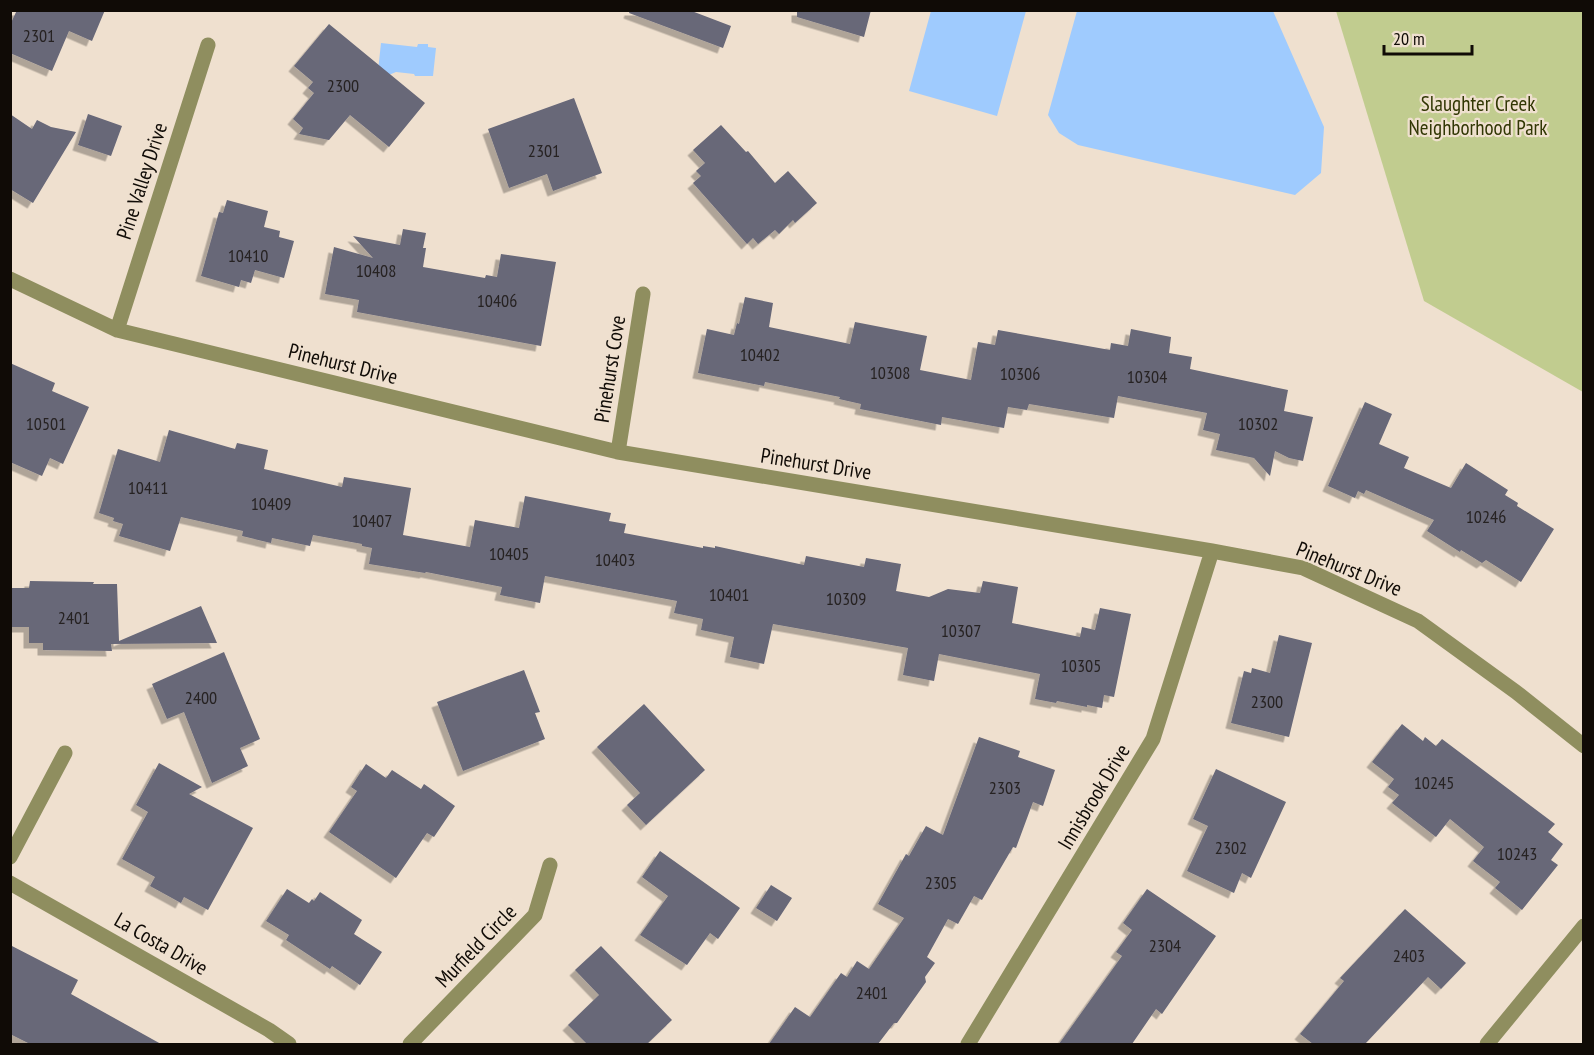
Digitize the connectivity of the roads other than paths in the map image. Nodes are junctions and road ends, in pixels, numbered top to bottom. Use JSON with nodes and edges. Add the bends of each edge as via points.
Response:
{"nodes":[{"id":1,"x":208,"y":45,"type":"dead end"},
{"id":2,"x":10,"y":279,"type":"edge"},
{"id":3,"x":643,"y":294,"type":"dead end"},
{"id":4,"x":117,"y":330,"type":"junction"},
{"id":5,"x":618,"y":452,"type":"junction"},
{"id":6,"x":1212,"y":551,"type":"junction"},
{"id":7,"x":1584,"y":746,"type":"edge"},
{"id":8,"x":65,"y":753,"type":"dead end"},
{"id":9,"x":10,"y":857,"type":"edge"},
{"id":10,"x":550,"y":865,"type":"dead end"},
{"id":11,"x":10,"y":883,"type":"edge"},
{"id":12,"x":1584,"y":926,"type":"edge"},
{"id":13,"x":289,"y":1044,"type":"edge"},
{"id":14,"x":410,"y":1044,"type":"edge"},
{"id":15,"x":968,"y":1044,"type":"edge"},
{"id":16,"x":1487,"y":1044,"type":"edge"}],
"edges":[{"from":1,"to":4,"type":"street","name":"Pine Valley Drive"},
{"from":2,"to":4,"type":"street","name":"Pinehurst Drive"},
{"from":3,"to":5,"type":"street","name":"Pinehurst Cove"},
{"from":4,"to":5,"type":"street","name":"Pinehurst Drive"},
{"from":5,"to":6,"type":"street","name":"Pinehurst Drive"},
{"from":6,"to":7,"type":"street","name":"Pinehurst Drive","via":[[1303,568],[1418,621]]},
{"from":6,"to":15,"type":"street","name":"Innisbrook Drive","via":[[1153,739]]},
{"from":8,"to":9,"type":"street"},
{"from":10,"to":14,"type":"street","name":"Murfield Circle","via":[[536,915]]},
{"from":11,"to":13,"type":"street","name":"La Costa Drive"},
{"from":12,"to":16,"type":"street"}]}
